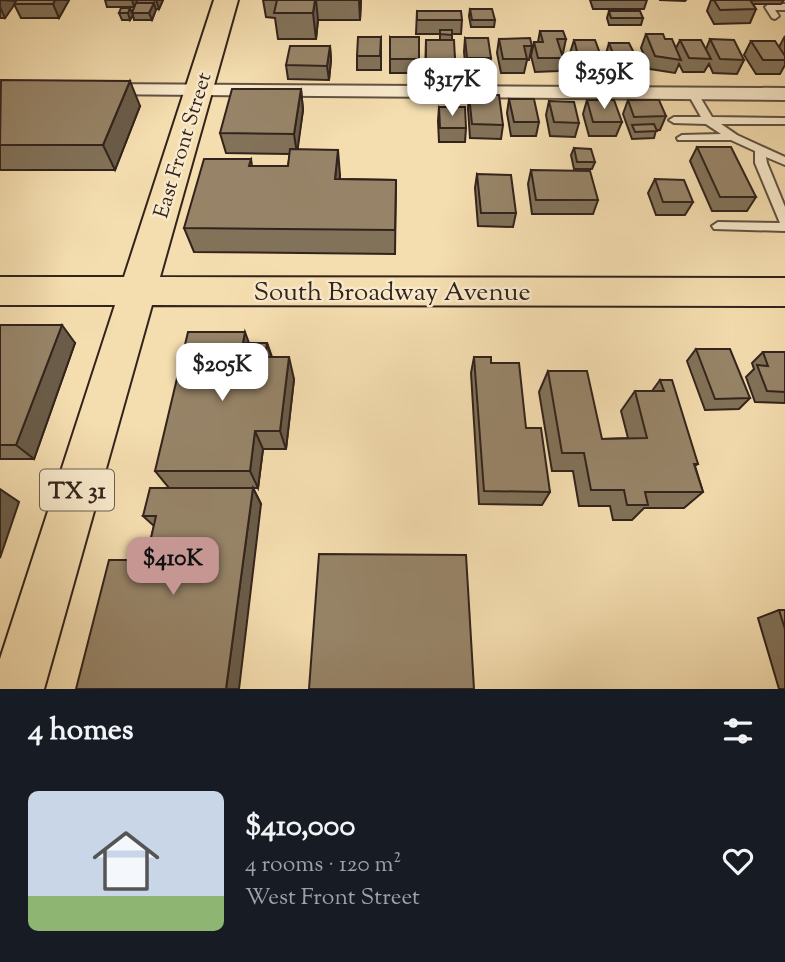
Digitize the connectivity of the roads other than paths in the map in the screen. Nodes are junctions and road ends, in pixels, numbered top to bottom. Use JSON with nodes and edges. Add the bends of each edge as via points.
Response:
{"nodes":[{"id":1,"x":226,"y":0,"type":"edge"},
{"id":2,"x":785,"y":5,"type":"edge"},
{"id":3,"x":775,"y":16,"type":"dead end"},
{"id":4,"x":79,"y":90,"type":"edge"},
{"id":5,"x":199,"y":90,"type":"junction"},
{"id":6,"x":693,"y":94,"type":"junction"},
{"id":7,"x":785,"y":94,"type":"edge"},
{"id":8,"x":674,"y":120,"type":"dead end"},
{"id":9,"x":708,"y":120,"type":"junction"},
{"id":10,"x":785,"y":121,"type":"edge"},
{"id":11,"x":733,"y":137,"type":"junction"},
{"id":12,"x":682,"y":138,"type":"dead end"},
{"id":13,"x":760,"y":150,"type":"junction"},
{"id":14,"x":785,"y":161,"type":"edge"},
{"id":15,"x":785,"y":222,"type":"edge"},
{"id":16,"x":718,"y":226,"type":"dead end"},
{"id":17,"x":785,"y":227,"type":"edge"},
{"id":18,"x":138,"y":290,"type":"junction"},
{"id":19,"x":0,"y":291,"type":"edge"},
{"id":20,"x":785,"y":292,"type":"edge"},
{"id":21,"x":14,"y":671,"type":"edge"}],
"edges":[{"from":1,"to":5,"type":"main road","name":"East Front Street","number":"TX 31"},
{"from":2,"to":3,"type":"lane","via":[[769,7]]},
{"from":4,"to":5,"type":"street"},
{"from":5,"to":6,"type":"street"},
{"from":5,"to":18,"type":"main road","name":"East Front Street","number":"TX 31"},
{"from":6,"to":7,"type":"street"},
{"from":6,"to":9,"type":"lane"},
{"from":8,"to":9,"type":"lane"},
{"from":9,"to":10,"type":"lane"},
{"from":9,"to":11,"type":"lane"},
{"from":11,"to":12,"type":"lane"},
{"from":11,"to":13,"type":"lane"},
{"from":13,"to":14,"type":"lane"},
{"from":13,"to":15,"type":"lane"},
{"from":16,"to":17,"type":"lane"},
{"from":18,"to":19,"type":"main road","name":"South Broadway Avenue"},
{"from":18,"to":20,"type":"main road","name":"South Broadway Avenue"},
{"from":18,"to":21,"type":"main road","number":"TX 31"}]}
